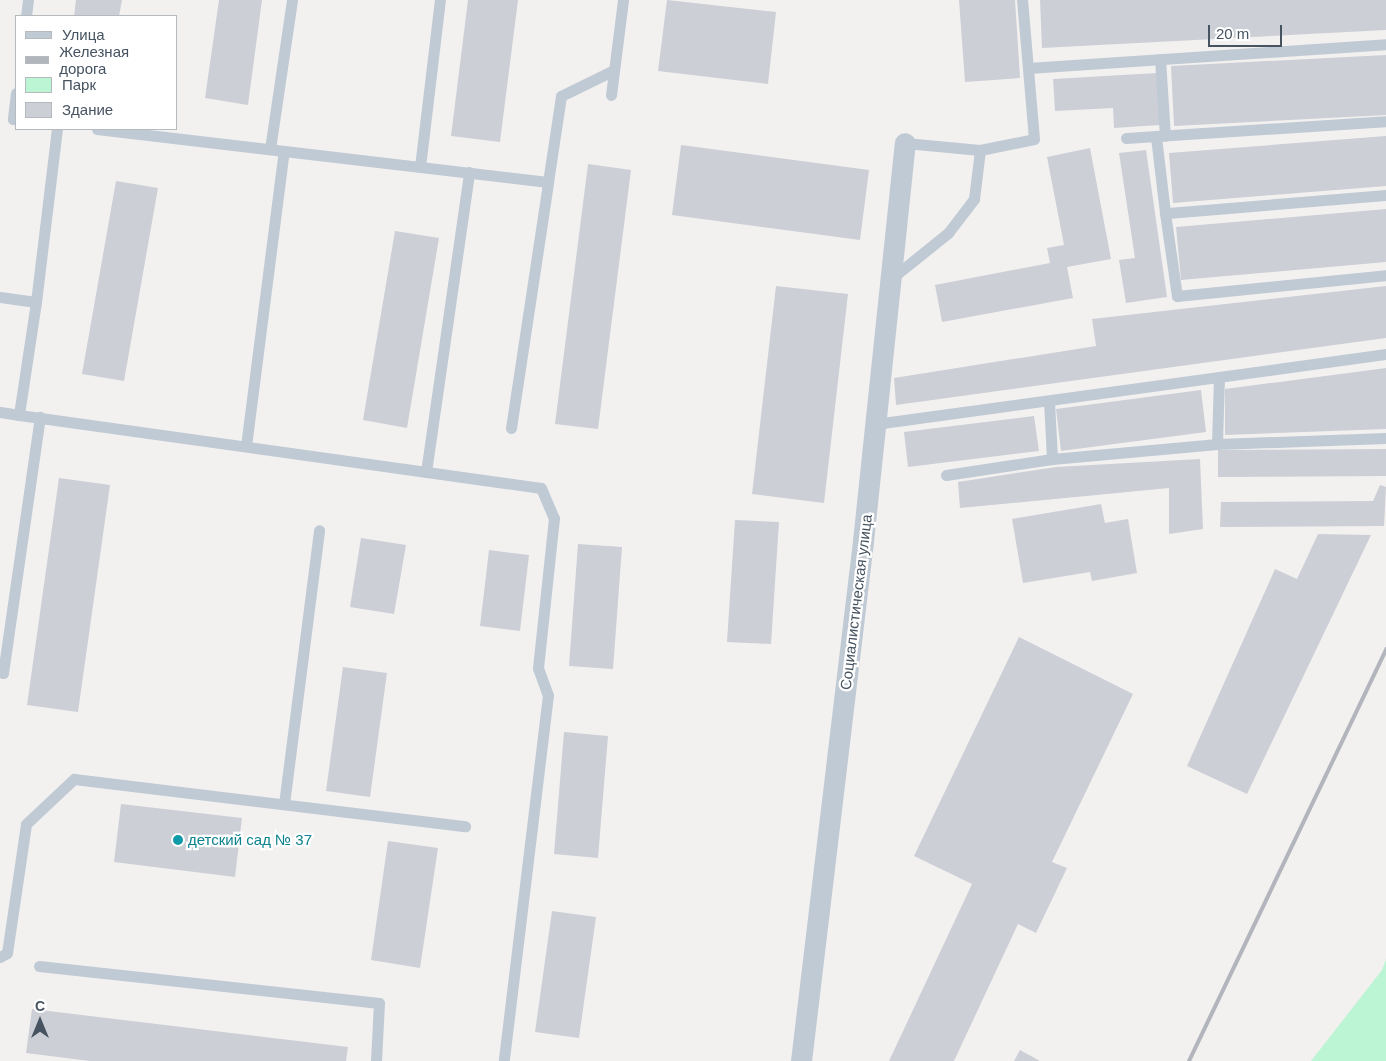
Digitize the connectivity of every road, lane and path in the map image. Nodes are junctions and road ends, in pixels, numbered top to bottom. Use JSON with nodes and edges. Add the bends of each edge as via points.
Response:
{"nodes":[{"id":1,"x":28,"y":0,"type":"edge"},
{"id":2,"x":292,"y":0,"type":"edge"},
{"id":3,"x":440,"y":0,"type":"edge"},
{"id":4,"x":623,"y":0,"type":"edge"},
{"id":5,"x":1022,"y":0,"type":"edge"},
{"id":6,"x":26,"y":15,"type":"edge"},
{"id":7,"x":1386,"y":44,"type":"edge"},
{"id":8,"x":1160,"y":59,"type":"junction"},
{"id":9,"x":1028,"y":68,"type":"junction"},
{"id":10,"x":614,"y":70,"type":"junction"},
{"id":11,"x":611,"y":95,"type":"dead end"},
{"id":12,"x":15,"y":102,"type":"edge"},
{"id":13,"x":15,"y":119,"type":"edge"},
{"id":14,"x":1386,"y":121,"type":"edge"},
{"id":15,"x":56,"y":130,"type":"edge"},
{"id":16,"x":106,"y":130,"type":"edge"},
{"id":17,"x":1161,"y":137,"type":"junction"},
{"id":18,"x":1126,"y":138,"type":"dead end"},
{"id":19,"x":905,"y":143,"type":"joint"},
{"id":20,"x":270,"y":149,"type":"junction"},
{"id":21,"x":980,"y":150,"type":"junction"},
{"id":22,"x":284,"y":151,"type":"junction"},
{"id":23,"x":420,"y":166,"type":"junction"},
{"id":24,"x":469,"y":172,"type":"junction"},
{"id":25,"x":548,"y":182,"type":"junction"},
{"id":26,"x":1386,"y":195,"type":"edge"},
{"id":27,"x":1166,"y":213,"type":"junction"},
{"id":28,"x":1386,"y":276,"type":"edge"},
{"id":29,"x":892,"y":278,"type":"junction"},
{"id":30,"x":0,"y":297,"type":"edge"},
{"id":31,"x":36,"y":302,"type":"junction"},
{"id":32,"x":1386,"y":354,"type":"edge"},
{"id":33,"x":1219,"y":377,"type":"junction"},
{"id":34,"x":1050,"y":400,"type":"junction"},
{"id":35,"x":0,"y":412,"type":"edge"},
{"id":36,"x":19,"y":415,"type":"junction"},
{"id":37,"x":40,"y":418,"type":"junction"},
{"id":38,"x":875,"y":424,"type":"junction"},
{"id":39,"x":511,"y":428,"type":"dead end"},
{"id":40,"x":1386,"y":438,"type":"edge"},
{"id":41,"x":1217,"y":444,"type":"junction"},
{"id":42,"x":246,"y":446,"type":"junction"},
{"id":43,"x":1052,"y":459,"type":"junction"},
{"id":44,"x":426,"y":472,"type":"junction"},
{"id":45,"x":946,"y":474,"type":"dead end"},
{"id":46,"x":319,"y":530,"type":"dead end"},
{"id":47,"x":0,"y":672,"type":"edge"},
{"id":48,"x":284,"y":804,"type":"junction"},
{"id":49,"x":465,"y":826,"type":"dead end"},
{"id":50,"x":0,"y":957,"type":"edge"},
{"id":51,"x":39,"y":966,"type":"dead end"},
{"id":52,"x":376,"y":1061,"type":"edge"},
{"id":53,"x":504,"y":1061,"type":"edge"},
{"id":54,"x":801,"y":1061,"type":"edge"}],
"edges":[{"from":1,"to":6,"type":"lane"},
{"from":2,"to":20,"type":"lane"},
{"from":3,"to":23,"type":"lane"},
{"from":4,"to":10,"type":"lane"},
{"from":5,"to":9,"type":"lane"},
{"from":7,"to":8,"type":"lane"},
{"from":8,"to":9,"type":"lane"},
{"from":8,"to":17,"type":"lane"},
{"from":9,"to":21,"type":"lane","via":[[1034,139]]},
{"from":10,"to":11,"type":"lane"},
{"from":10,"to":25,"type":"lane","via":[[561,96]]},
{"from":12,"to":13,"type":"lane"},
{"from":14,"to":17,"type":"lane"},
{"from":15,"to":31,"type":"lane"},
{"from":16,"to":20,"type":"lane"},
{"from":17,"to":18,"type":"lane"},
{"from":17,"to":27,"type":"lane"},
{"from":19,"to":21,"type":"lane"},
{"from":19,"to":29,"type":"street","name":"Социалистическая улица"},
{"from":20,"to":22,"type":"lane"},
{"from":21,"to":29,"type":"lane","via":[[974,199],[948,233]]},
{"from":22,"to":23,"type":"lane"},
{"from":22,"to":42,"type":"lane"},
{"from":23,"to":24,"type":"lane"},
{"from":24,"to":25,"type":"lane"},
{"from":24,"to":44,"type":"lane"},
{"from":25,"to":39,"type":"lane"},
{"from":26,"to":27,"type":"lane"},
{"from":27,"to":28,"type":"lane","via":[[1177,296]]},
{"from":29,"to":38,"type":"street","name":"Социалистическая улица"},
{"from":30,"to":31,"type":"lane"},
{"from":31,"to":36,"type":"lane"},
{"from":32,"to":33,"type":"lane"},
{"from":33,"to":34,"type":"lane"},
{"from":33,"to":41,"type":"lane"},
{"from":34,"to":38,"type":"lane"},
{"from":34,"to":43,"type":"lane"},
{"from":35,"to":36,"type":"lane"},
{"from":36,"to":37,"type":"lane"},
{"from":37,"to":42,"type":"lane"},
{"from":37,"to":47,"type":"lane","via":[[3,672]]},
{"from":38,"to":54,"type":"street","name":"Социалистическая улица"},
{"from":40,"to":41,"type":"lane"},
{"from":41,"to":43,"type":"lane"},
{"from":42,"to":44,"type":"lane"},
{"from":43,"to":45,"type":"lane"},
{"from":44,"to":53,"type":"lane","via":[[541,488],[554,518],[538,668],[548,695]]},
{"from":46,"to":48,"type":"lane"},
{"from":48,"to":49,"type":"lane"},
{"from":48,"to":50,"type":"lane","via":[[74,779],[26,824],[7,953]]},
{"from":51,"to":52,"type":"lane","via":[[379,1003]]}]}
